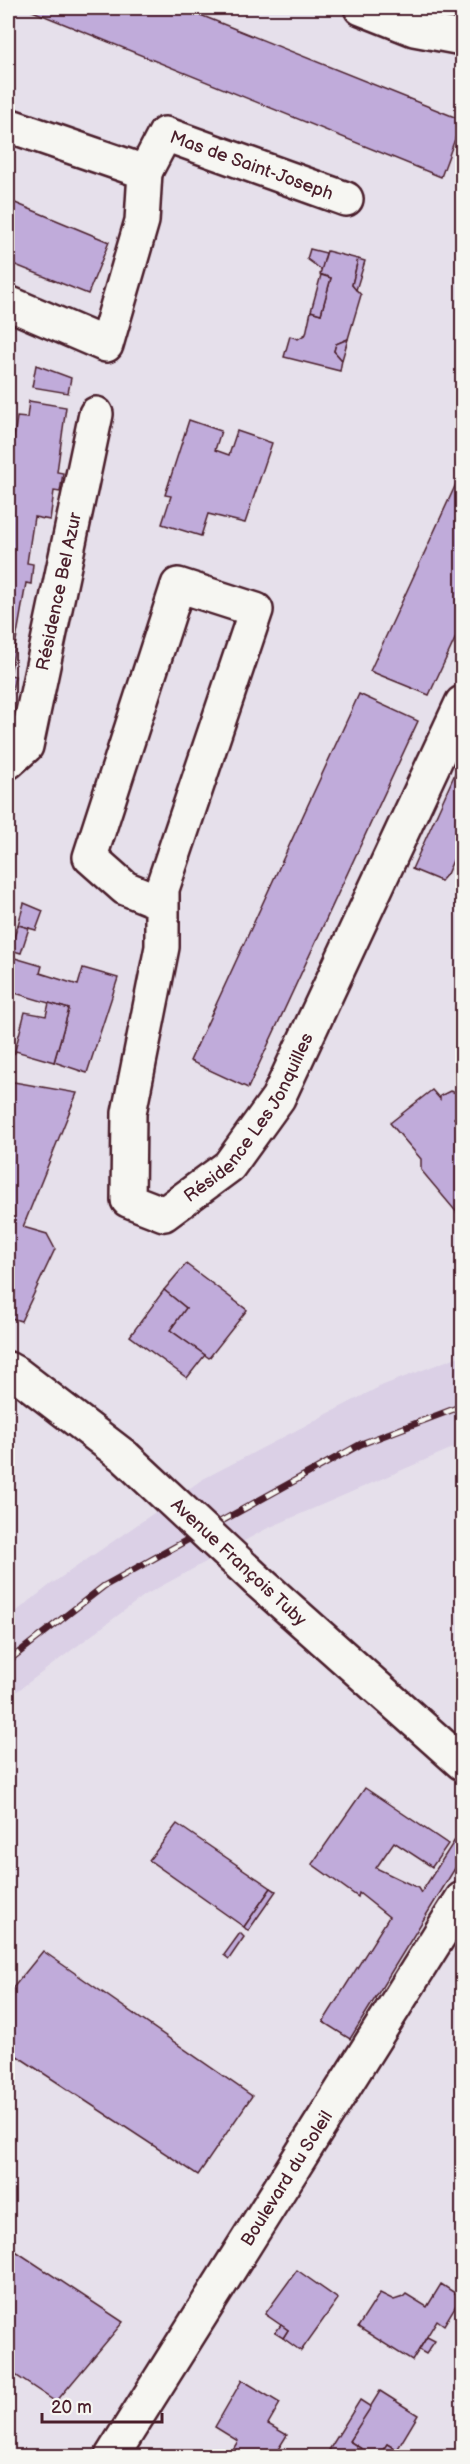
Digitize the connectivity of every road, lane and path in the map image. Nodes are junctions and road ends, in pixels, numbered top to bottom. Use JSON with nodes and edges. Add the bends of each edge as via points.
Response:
{"nodes":[{"id":1,"x":361,"y":8,"type":"edge"},
{"id":2,"x":462,"y":38,"type":"edge"},
{"id":3,"x":8,"y":125,"type":"edge"},
{"id":4,"x":145,"y":172,"type":"junction"},
{"id":5,"x":346,"y":199,"type":"dead end"},
{"id":6,"x":8,"y":303,"type":"edge"},
{"id":7,"x":96,"y":414,"type":"dead end"},
{"id":8,"x":462,"y":704,"type":"edge"},
{"id":9,"x":8,"y":762,"type":"edge"},
{"id":10,"x":162,"y":903,"type":"junction"},
{"id":11,"x":8,"y":1369,"type":"edge"},
{"id":12,"x":462,"y":1763,"type":"edge"},
{"id":13,"x":462,"y":1899,"type":"edge"},
{"id":14,"x":112,"y":2457,"type":"edge"}],
"edges":[{"from":1,"to":2,"type":"street","via":[[414,29]]},
{"from":3,"to":4,"type":"street"},
{"from":4,"to":5,"type":"street","name":"Mas de Saint-Joseph","via":[[165,134]]},
{"from":4,"to":6,"type":"street","name":"Mas de Saint-Joseph","via":[[142,221],[106,345]]},
{"from":7,"to":9,"type":"street","name":"Résidence Bel Azur","via":[[26,746]]},
{"from":8,"to":10,"type":"street","name":"Résidence Les Jonquilles","via":[[278,1098],[229,1166],[164,1214],[128,1200],[129,1113],[162,947]]},
{"from":10,"to":10,"type":"street","name":"Résidence Les Jonquilles","via":[[162,890],[256,610],[178,585],[90,857],[125,888]]},
{"from":11,"to":12,"type":"street","name":"Avenue François Tuby","bridge":true,"via":[[125,1457]]},
{"from":13,"to":14,"type":"street","name":"Boulevard du Soleil"}]}
